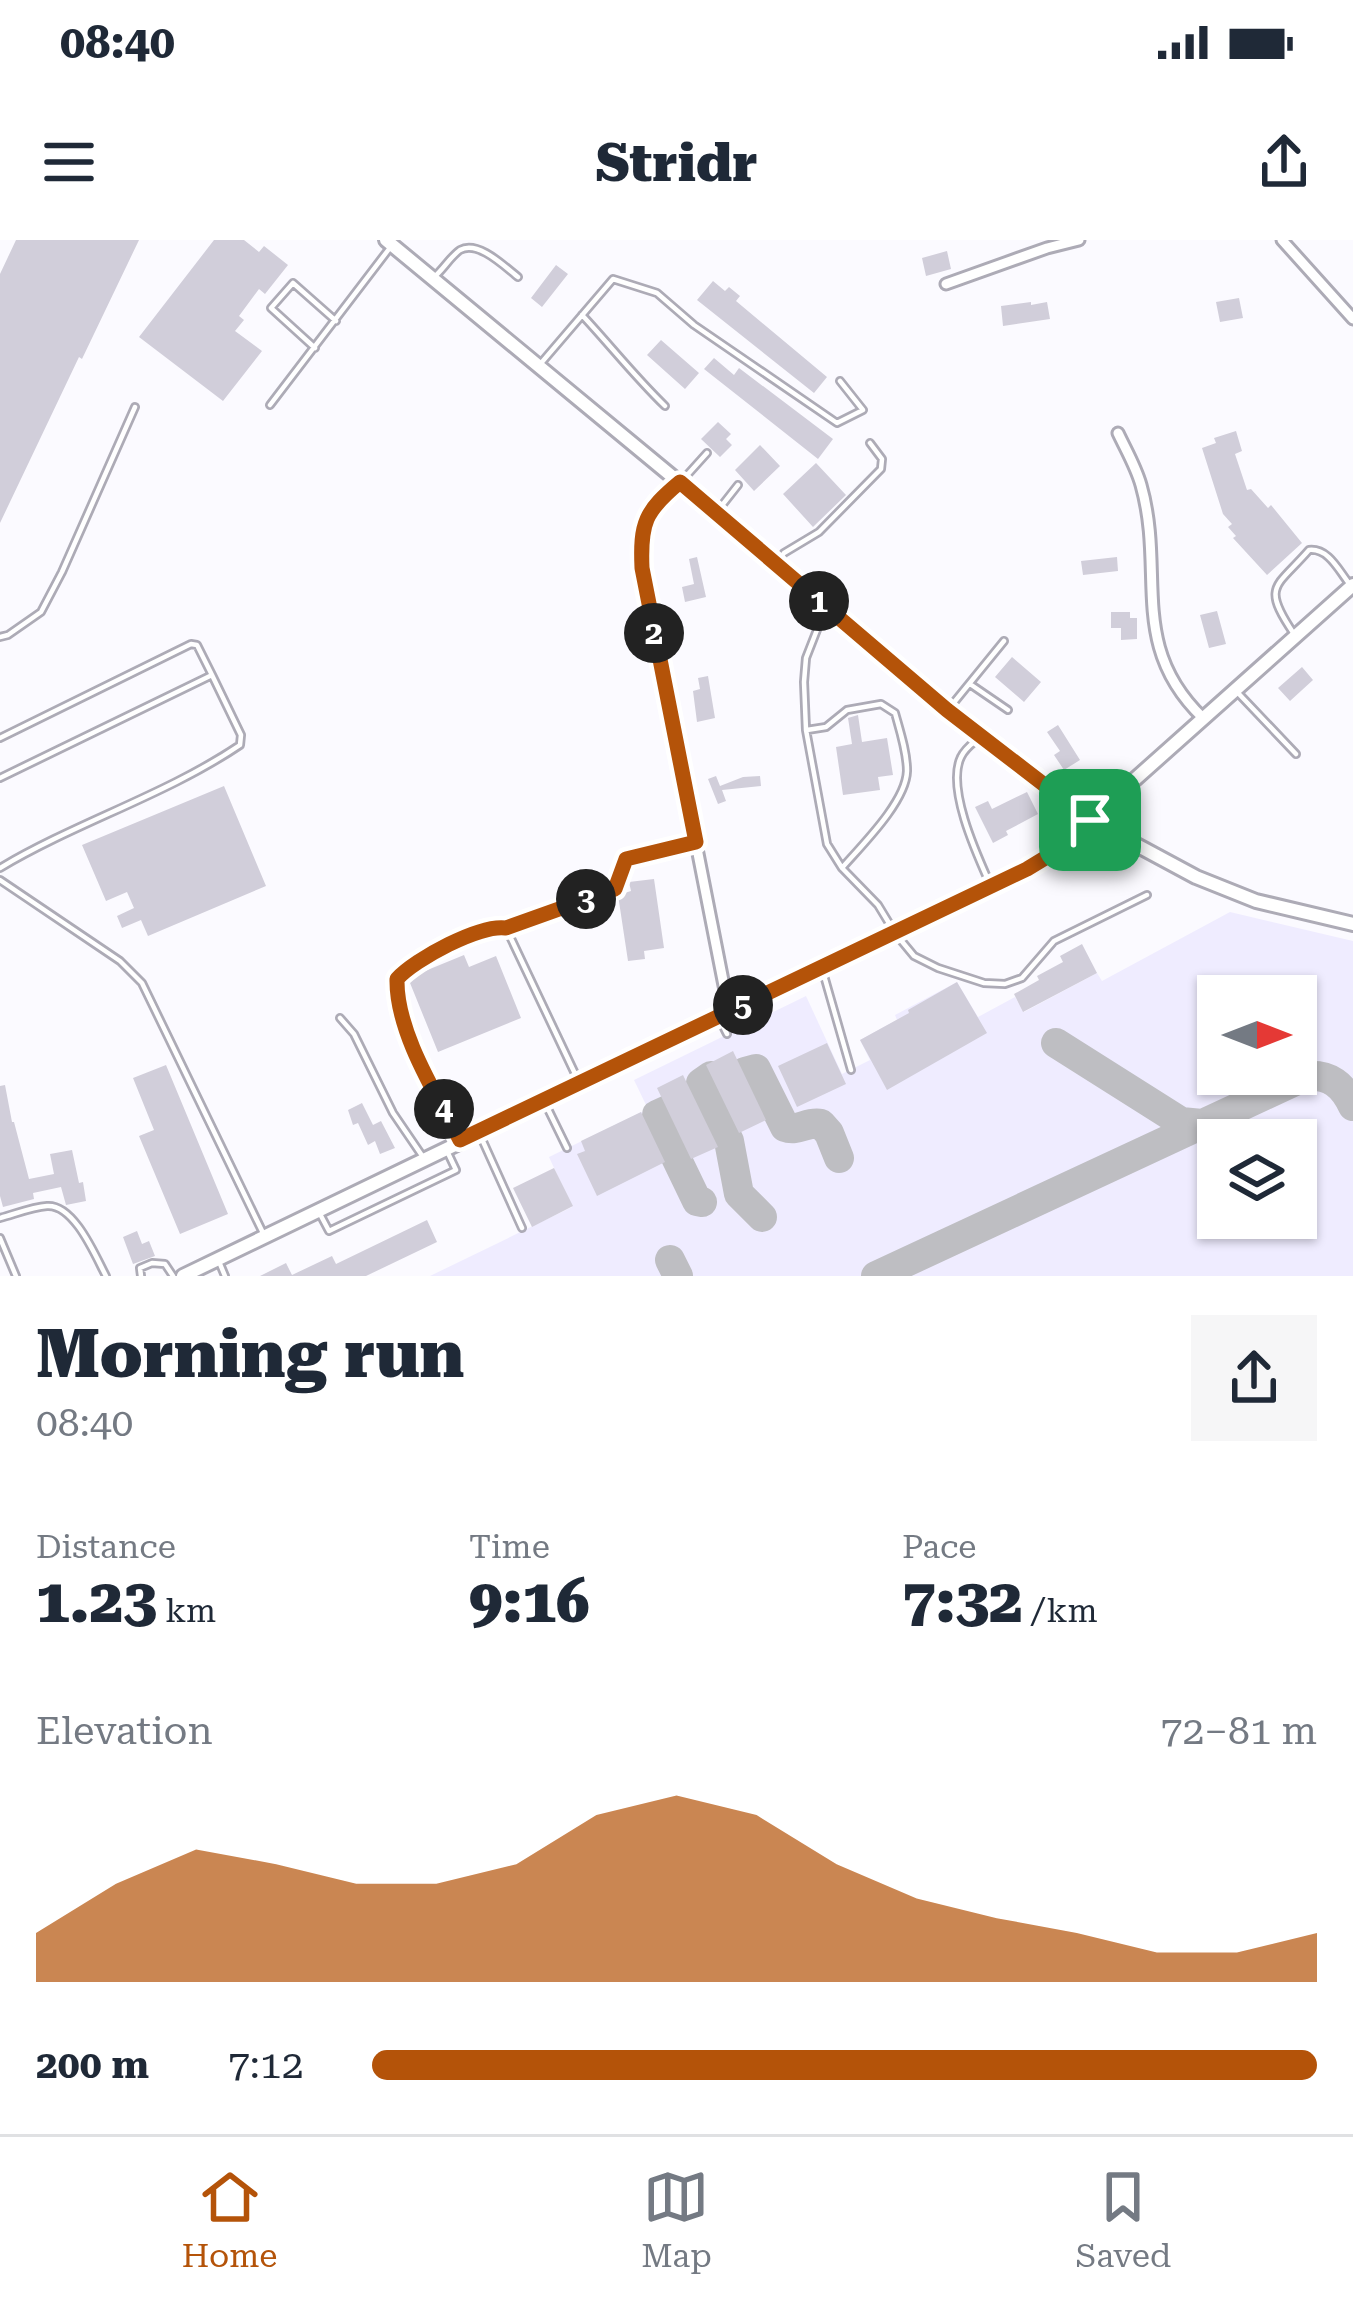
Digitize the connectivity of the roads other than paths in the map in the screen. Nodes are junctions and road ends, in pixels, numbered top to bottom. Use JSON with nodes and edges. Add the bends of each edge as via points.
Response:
{"nodes":[{"id":1,"x":1079,"y":240,"type":"edge"},
{"id":2,"x":1282,"y":240,"type":"edge"},
{"id":3,"x":389,"y":242,"type":"edge"},
{"id":4,"x":518,"y":277,"type":"dead end"},
{"id":5,"x":433,"y":278,"type":"junction"},
{"id":6,"x":946,"y":284,"type":"dead end"},
{"id":7,"x":582,"y":315,"type":"junction"},
{"id":8,"x":1353,"y":319,"type":"edge"},
{"id":9,"x":336,"y":321,"type":"junction"},
{"id":10,"x":315,"y":348,"type":"junction"},
{"id":11,"x":538,"y":367,"type":"junction"},
{"id":12,"x":840,"y":381,"type":"dead end"},
{"id":13,"x":270,"y":405,"type":"dead end"},
{"id":14,"x":665,"y":406,"type":"dead end"},
{"id":15,"x":135,"y":407,"type":"dead end"},
{"id":16,"x":1118,"y":433,"type":"dead end"},
{"id":17,"x":870,"y":443,"type":"dead end"},
{"id":18,"x":707,"y":454,"type":"dead end"},
{"id":19,"x":680,"y":482,"type":"junction"},
{"id":20,"x":738,"y":485,"type":"dead end"},
{"id":21,"x":716,"y":513,"type":"junction"},
{"id":22,"x":776,"y":564,"type":"junction"},
{"id":23,"x":1352,"y":586,"type":"edge"},
{"id":24,"x":826,"y":607,"type":"junction"},
{"id":25,"x":1295,"y":636,"type":"junction"},
{"id":26,"x":0,"y":637,"type":"edge"},
{"id":27,"x":1004,"y":641,"type":"dead end"},
{"id":28,"x":212,"y":675,"type":"junction"},
{"id":29,"x":970,"y":684,"type":"junction"},
{"id":30,"x":1234,"y":690,"type":"junction"},
{"id":31,"x":947,"y":710,"type":"junction"},
{"id":32,"x":1008,"y":710,"type":"dead end"},
{"id":33,"x":1203,"y":718,"type":"junction"},
{"id":34,"x":806,"y":730,"type":"junction"},
{"id":35,"x":980,"y":736,"type":"junction"},
{"id":36,"x":0,"y":738,"type":"edge"},
{"id":37,"x":1296,"y":754,"type":"dead end"},
{"id":38,"x":0,"y":778,"type":"edge"},
{"id":39,"x":1090,"y":820,"type":"junction"},
{"id":40,"x":696,"y":842,"type":"junction"},
{"id":41,"x":0,"y":868,"type":"edge"},
{"id":42,"x":842,"y":868,"type":"junction"},
{"id":43,"x":0,"y":880,"type":"edge"},
{"id":44,"x":991,"y":886,"type":"junction"},
{"id":45,"x":1147,"y":896,"type":"dead end"},
{"id":46,"x":1353,"y":924,"type":"edge"},
{"id":47,"x":506,"y":928,"type":"junction"},
{"id":48,"x":895,"y":933,"type":"junction"},
{"id":49,"x":821,"y":967,"type":"junction"},
{"id":50,"x":724,"y":1014,"type":"junction"},
{"id":51,"x":340,"y":1018,"type":"dead end"},
{"id":52,"x":727,"y":1034,"type":"dead end"},
{"id":53,"x":851,"y":1070,"type":"dead end"},
{"id":54,"x":580,"y":1083,"type":"junction"},
{"id":55,"x":544,"y":1100,"type":"junction"},
{"id":56,"x":478,"y":1132,"type":"junction"},
{"id":57,"x":460,"y":1140,"type":"junction"},
{"id":58,"x":445,"y":1148,"type":"junction"},
{"id":59,"x":567,"y":1148,"type":"dead end"},
{"id":60,"x":424,"y":1158,"type":"junction"},
{"id":61,"x":317,"y":1209,"type":"junction"},
{"id":62,"x":0,"y":1218,"type":"edge"},
{"id":63,"x":522,"y":1228,"type":"dead end"},
{"id":64,"x":264,"y":1236,"type":"junction"},
{"id":65,"x":0,"y":1238,"type":"edge"},
{"id":66,"x":218,"y":1258,"type":"junction"},
{"id":67,"x":16,"y":1276,"type":"edge"},
{"id":68,"x":106,"y":1276,"type":"edge"},
{"id":69,"x":141,"y":1276,"type":"edge"},
{"id":70,"x":173,"y":1276,"type":"edge"},
{"id":71,"x":183,"y":1276,"type":"edge"},
{"id":72,"x":225,"y":1276,"type":"edge"}],
"edges":[{"from":1,"to":6,"type":"street"},
{"from":2,"to":8,"type":"street"},
{"from":3,"to":5,"type":"street"},
{"from":3,"to":9,"type":"lane"},
{"from":4,"to":5,"type":"lane","via":[[470,245]]},
{"from":5,"to":11,"type":"street"},
{"from":7,"to":11,"type":"lane"},
{"from":7,"to":12,"type":"lane","via":[[613,279],[657,293],[837,423],[863,410]]},
{"from":7,"to":14,"type":"lane"},
{"from":9,"to":10,"type":"lane"},
{"from":9,"to":10,"type":"lane","via":[[293,284],[271,308]]},
{"from":10,"to":13,"type":"lane"},
{"from":11,"to":19,"type":"street"},
{"from":15,"to":26,"type":"lane","via":[[41,612]]},
{"from":16,"to":33,"type":"street","via":[[1141,485],[1159,648],[1174,685]]},
{"from":17,"to":22,"type":"lane","via":[[881,469]]},
{"from":18,"to":19,"type":"lane"},
{"from":19,"to":21,"type":"street"},
{"from":19,"to":40,"type":"street","via":[[654,503],[640,541]]},
{"from":20,"to":21,"type":"lane"},
{"from":21,"to":22,"type":"street"},
{"from":22,"to":24,"type":"street"},
{"from":23,"to":25,"type":"street"},
{"from":23,"to":25,"type":"lane","via":[[1324,553],[1309,550],[1275,588]]},
{"from":24,"to":31,"type":"street"},
{"from":24,"to":34,"type":"lane","via":[[806,658]]},
{"from":25,"to":30,"type":"street"},
{"from":27,"to":29,"type":"lane"},
{"from":28,"to":36,"type":"lane","via":[[191,644]]},
{"from":28,"to":38,"type":"lane"},
{"from":28,"to":41,"type":"lane","via":[[240,745]]},
{"from":29,"to":31,"type":"lane"},
{"from":29,"to":32,"type":"lane"},
{"from":30,"to":33,"type":"street"},
{"from":30,"to":37,"type":"lane"},
{"from":31,"to":35,"type":"street"},
{"from":33,"to":39,"type":"street"},
{"from":34,"to":42,"type":"lane","via":[[827,844]]},
{"from":34,"to":42,"type":"lane","via":[[881,704],[898,722],[905,782]]},
{"from":35,"to":39,"type":"street"},
{"from":35,"to":44,"type":"lane","via":[[964,750],[958,778],[964,820]]},
{"from":39,"to":44,"type":"street","via":[[1050,855]]},
{"from":39,"to":46,"type":"street","via":[[1196,878]]},
{"from":40,"to":47,"type":"lane","via":[[626,859],[615,889]]},
{"from":40,"to":50,"type":"street"},
{"from":42,"to":48,"type":"lane"},
{"from":43,"to":64,"type":"lane","via":[[142,983]]},
{"from":44,"to":48,"type":"street"},
{"from":45,"to":48,"type":"lane","via":[[1054,941],[1022,978],[1005,984],[938,968]]},
{"from":47,"to":54,"type":"lane"},
{"from":47,"to":57,"type":"lane","via":[[471,935],[397,979],[401,1018]]},
{"from":48,"to":49,"type":"street"},
{"from":49,"to":50,"type":"street"},
{"from":49,"to":53,"type":"lane"},
{"from":50,"to":52,"type":"lane"},
{"from":50,"to":54,"type":"street"},
{"from":51,"to":60,"type":"lane"},
{"from":54,"to":55,"type":"street"},
{"from":55,"to":56,"type":"street"},
{"from":55,"to":59,"type":"lane"},
{"from":56,"to":57,"type":"street"},
{"from":56,"to":63,"type":"lane"},
{"from":57,"to":58,"type":"street"},
{"from":58,"to":60,"type":"street"},
{"from":58,"to":61,"type":"lane","via":[[455,1170],[329,1231]]},
{"from":60,"to":61,"type":"street"},
{"from":61,"to":64,"type":"street"},
{"from":62,"to":68,"type":"lane","via":[[51,1205],[66,1211]]},
{"from":64,"to":66,"type":"street"},
{"from":65,"to":67,"type":"lane"},
{"from":66,"to":71,"type":"street"},
{"from":66,"to":72,"type":"lane"},
{"from":69,"to":70,"type":"lane","via":[[152,1263]]}]}
